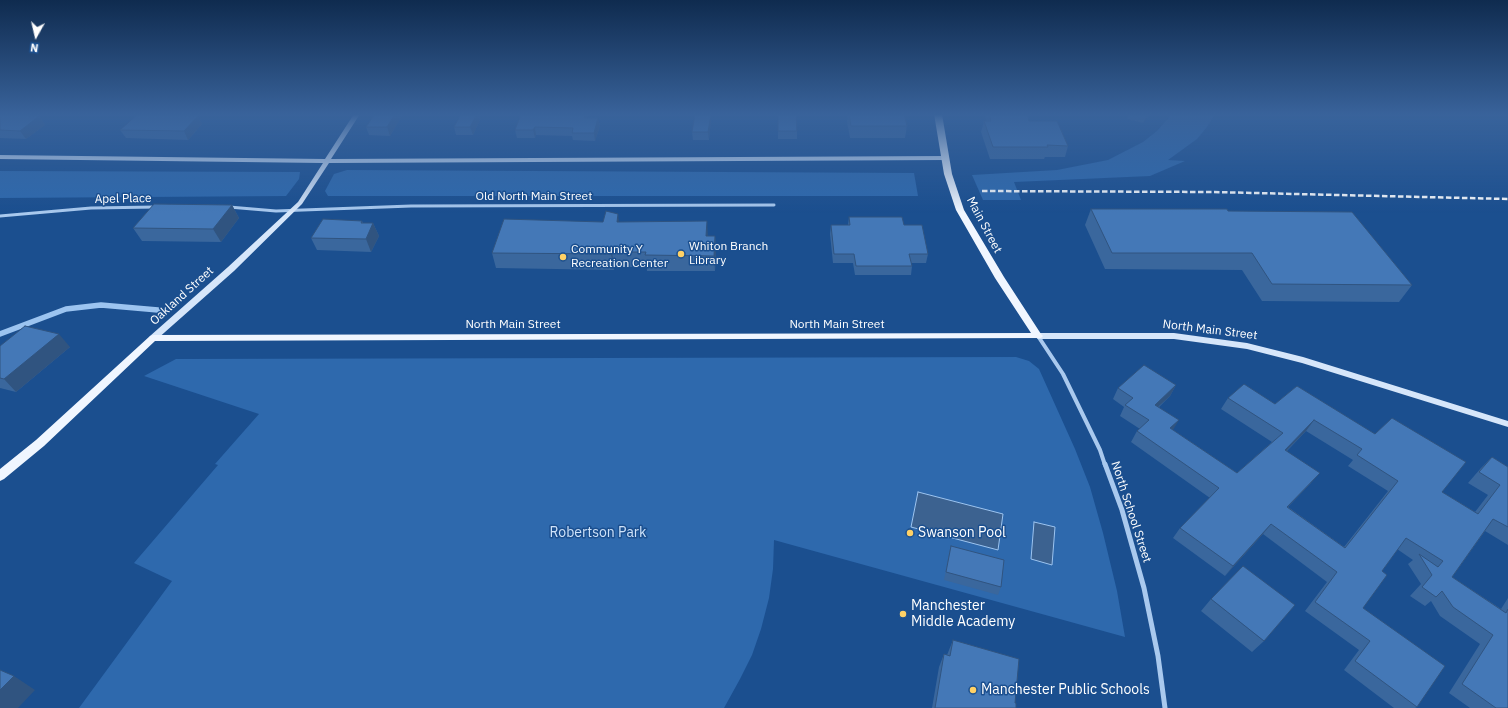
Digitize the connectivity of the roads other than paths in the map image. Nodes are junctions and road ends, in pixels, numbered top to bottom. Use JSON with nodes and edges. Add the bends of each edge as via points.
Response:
{"nodes":[{"id":1,"x":335,"y":147,"type":"edge"},
{"id":2,"x":943,"y":147,"type":"edge"},
{"id":3,"x":0,"y":157,"type":"edge"},
{"id":4,"x":944,"y":158,"type":"junction"},
{"id":5,"x":326,"y":161,"type":"junction"},
{"id":6,"x":774,"y":205,"type":"dead end"},
{"id":7,"x":158,"y":207,"type":"edge"},
{"id":8,"x":227,"y":207,"type":"edge"},
{"id":9,"x":293,"y":210,"type":"junction"},
{"id":10,"x":0,"y":216,"type":"edge"},
{"id":11,"x":1038,"y":336,"type":"junction"},
{"id":12,"x":153,"y":338,"type":"junction"},
{"id":13,"x":1508,"y":424,"type":"edge"},
{"id":14,"x":0,"y":476,"type":"edge"},
{"id":15,"x":1165,"y":708,"type":"edge"}],
"edges":[{"from":1,"to":5,"type":"main road","name":"Oakland Street"},
{"from":2,"to":4,"type":"main road","name":"Main Street"},
{"from":3,"to":5,"type":"main road"},
{"from":4,"to":5,"type":"main road"},
{"from":4,"to":11,"type":"main road","name":"Main Street","via":[[952,188],[965,219],[1003,284]]},
{"from":5,"to":9,"type":"main road","name":"Oakland Street","via":[[305,196]]},
{"from":6,"to":9,"type":"street","name":"Old North Main Street","via":[[418,206]]},
{"from":7,"to":10,"type":"street","name":"Apel Place","via":[[91,208]]},
{"from":8,"to":9,"type":"street"},
{"from":9,"to":12,"type":"main road","name":"Oakland Street"},
{"from":11,"to":12,"type":"main road","name":"North Main Street"},
{"from":11,"to":13,"type":"main road","name":"North Main Street","via":[[1174,336],[1247,346],[1310,362]]},
{"from":11,"to":15,"type":"street","name":"North School Street","via":[[1077,401],[1098,445],[1117,495],[1144,588]]},
{"from":12,"to":14,"type":"main road","name":"Oakland Street","via":[[40,443]]}]}
